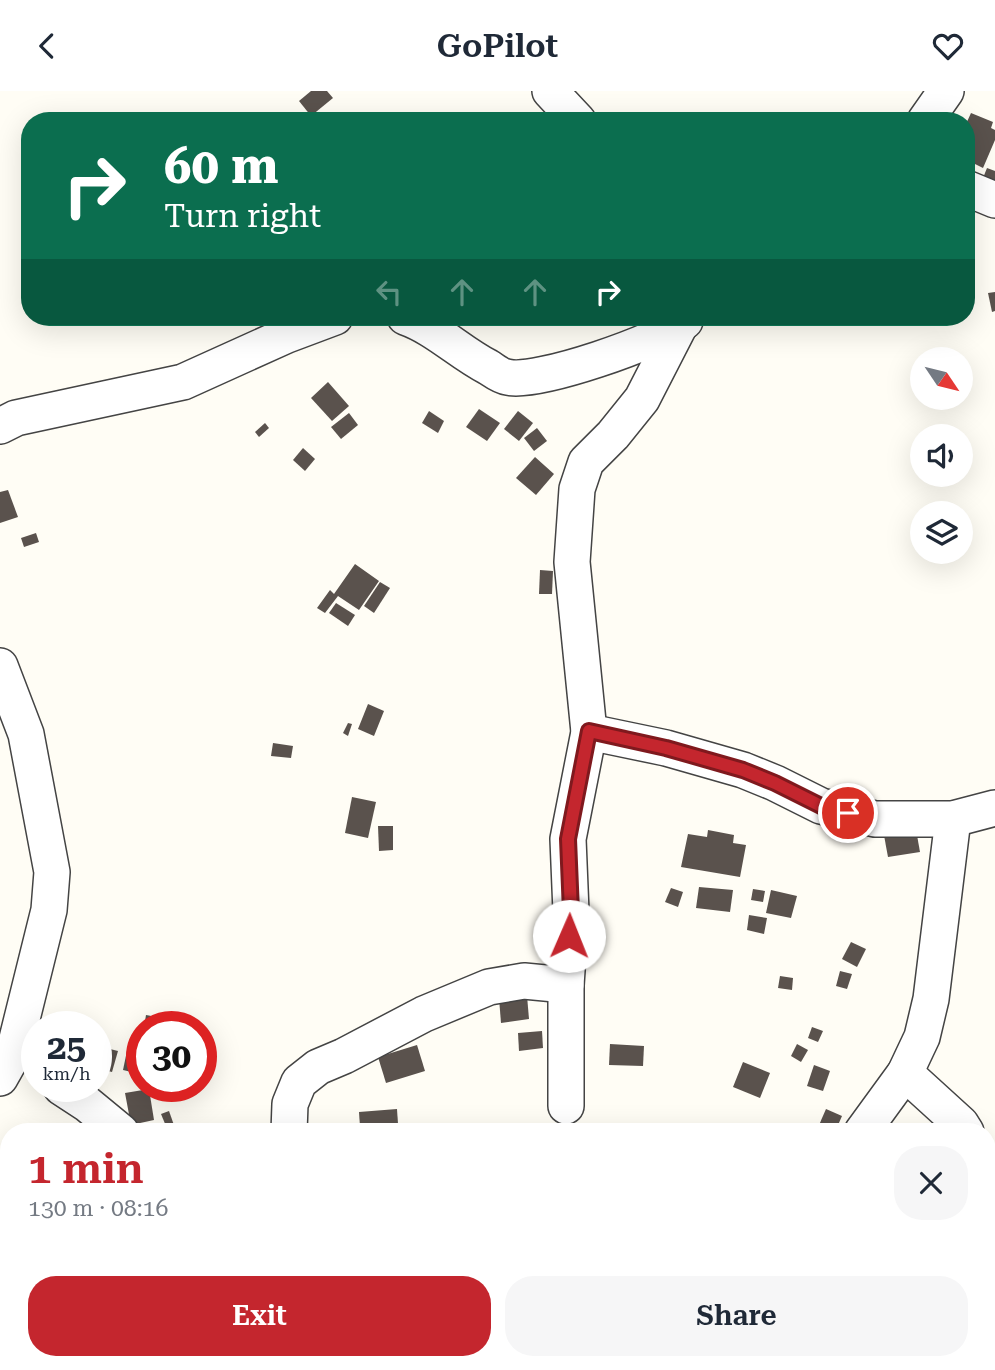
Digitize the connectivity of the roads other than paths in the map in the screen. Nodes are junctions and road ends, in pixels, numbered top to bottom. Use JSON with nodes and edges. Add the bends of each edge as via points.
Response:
{"nodes":[{"id":1,"x":550,"y":91,"type":"edge"},
{"id":2,"x":946,"y":91,"type":"edge"},
{"id":3,"x":570,"y":112,"type":"edge"},
{"id":4,"x":931,"y":112,"type":"edge"},
{"id":5,"x":975,"y":192,"type":"edge"},
{"id":6,"x":995,"y":200,"type":"edge"},
{"id":7,"x":311,"y":326,"type":"edge"},
{"id":8,"x":426,"y":326,"type":"edge"},
{"id":9,"x":675,"y":326,"type":"edge"},
{"id":10,"x":682,"y":326,"type":"edge"},
{"id":11,"x":5,"y":419,"type":"edge"},
{"id":12,"x":0,"y":666,"type":"edge"},
{"id":13,"x":589,"y":731,"type":"junction"},
{"id":14,"x":995,"y":808,"type":"edge"},
{"id":15,"x":953,"y":819,"type":"junction"},
{"id":16,"x":566,"y":985,"type":"junction"},
{"id":17,"x":16,"y":1068,"type":"edge"},
{"id":18,"x":905,"y":1073,"type":"junction"},
{"id":19,"x":84,"y":1102,"type":"edge"},
{"id":20,"x":566,"y":1106,"type":"dead end"},
{"id":21,"x":110,"y":1123,"type":"edge"},
{"id":22,"x":289,"y":1123,"type":"edge"},
{"id":23,"x":869,"y":1123,"type":"edge"},
{"id":24,"x":960,"y":1123,"type":"edge"}],
"edges":[{"from":1,"to":3,"type":"street"},
{"from":2,"to":4,"type":"street"},
{"from":5,"to":6,"type":"street"},
{"from":7,"to":11,"type":"street","via":[[183,382]]},
{"from":8,"to":9,"type":"street","via":[[508,378],[550,373],[628,350]]},
{"from":10,"to":13,"type":"street","via":[[642,399],[586,462],[578,489],[572,562]]},
{"from":12,"to":17,"type":"street","via":[[26,734],[52,871],[49,909]]},
{"from":13,"to":15,"type":"street","via":[[743,770],[821,806],[875,819]]},
{"from":13,"to":16,"type":"street","via":[[568,839],[571,912]]},
{"from":14,"to":15,"type":"street"},
{"from":15,"to":18,"type":"street","via":[[931,999],[922,1037]]},
{"from":16,"to":20,"type":"street"},
{"from":16,"to":22,"type":"street","via":[[524,981],[489,987],[424,1014],[318,1067],[299,1082],[290,1104]]},
{"from":18,"to":23,"type":"street"},
{"from":18,"to":24,"type":"street"},
{"from":19,"to":21,"type":"street"}]}
